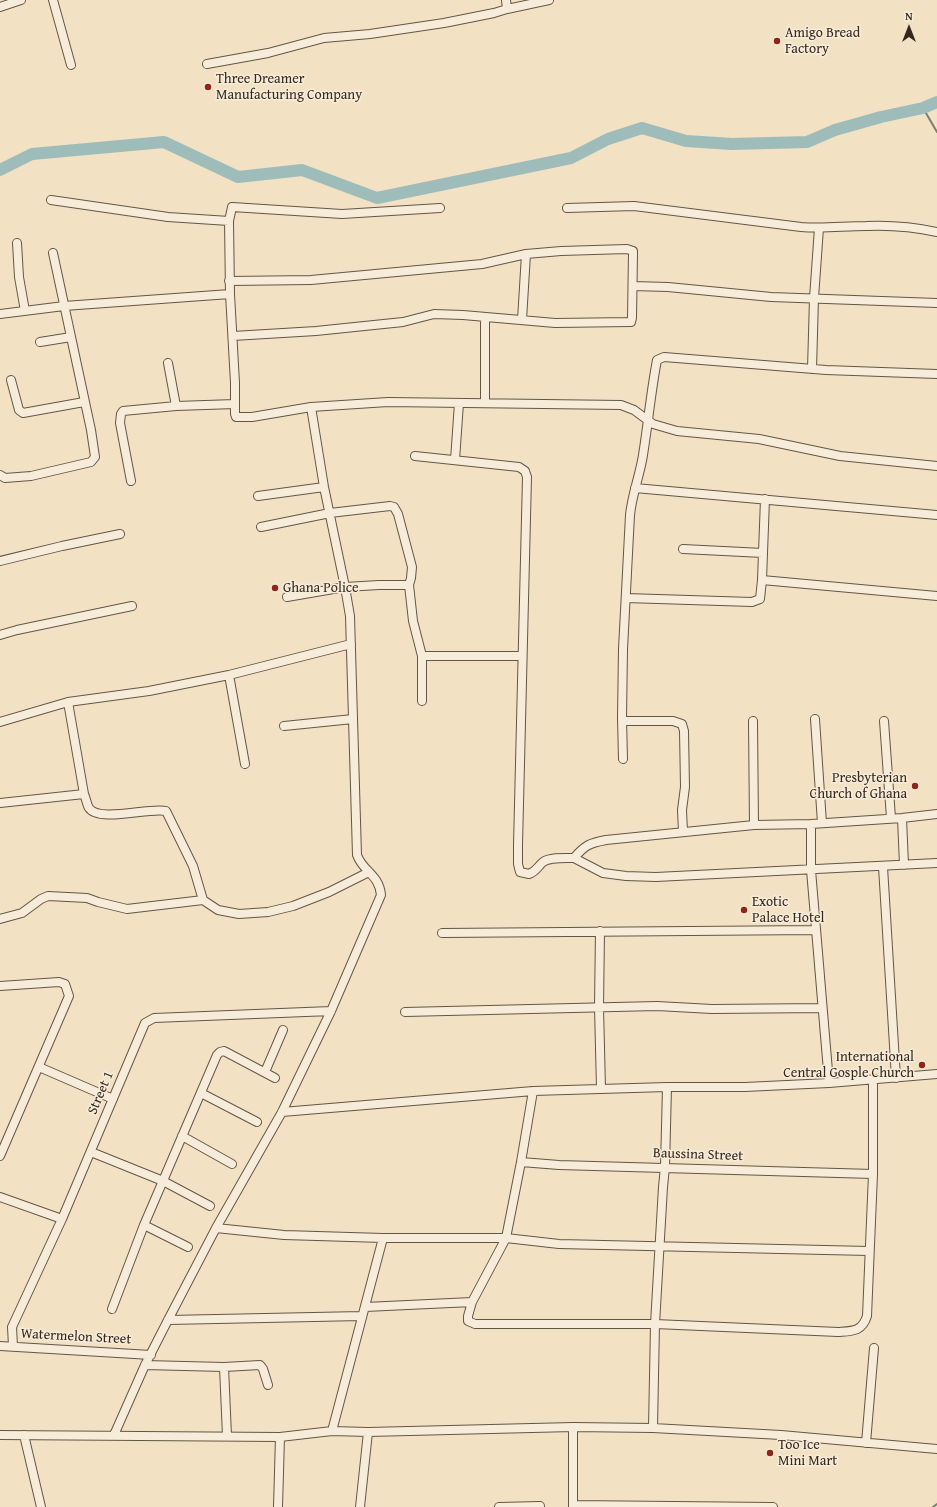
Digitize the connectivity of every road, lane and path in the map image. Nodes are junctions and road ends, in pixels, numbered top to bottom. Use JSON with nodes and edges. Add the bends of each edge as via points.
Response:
{"nodes":[{"id":1,"x":21,"y":0,"type":"edge"},
{"id":2,"x":53,"y":0,"type":"edge"},
{"id":3,"x":506,"y":0,"type":"edge"},
{"id":4,"x":549,"y":0,"type":"edge"},
{"id":5,"x":0,"y":7,"type":"edge"},
{"id":6,"x":507,"y":9,"type":"junction"},
{"id":7,"x":207,"y":64,"type":"dead end"},
{"id":8,"x":71,"y":65,"type":"dead end"},
{"id":9,"x":51,"y":200,"type":"dead end"},
{"id":10,"x":440,"y":208,"type":"dead end"},
{"id":11,"x":567,"y":208,"type":"dead end"},
{"id":12,"x":229,"y":221,"type":"junction"},
{"id":13,"x":820,"y":228,"type":"junction"},
{"id":14,"x":937,"y":232,"type":"edge"},
{"id":15,"x":17,"y":243,"type":"dead end"},
{"id":16,"x":53,"y":253,"type":"dead end"},
{"id":17,"x":526,"y":254,"type":"junction"},
{"id":18,"x":230,"y":281,"type":"junction"},
{"id":19,"x":633,"y":286,"type":"junction"},
{"id":20,"x":230,"y":294,"type":"junction"},
{"id":21,"x":814,"y":298,"type":"junction"},
{"id":22,"x":937,"y":303,"type":"edge"},
{"id":23,"x":64,"y":306,"type":"junction"},
{"id":24,"x":25,"y":311,"type":"junction"},
{"id":25,"x":0,"y":314,"type":"edge"},
{"id":26,"x":485,"y":317,"type":"junction"},
{"id":27,"x":522,"y":320,"type":"junction"},
{"id":28,"x":233,"y":336,"type":"junction"},
{"id":29,"x":71,"y":337,"type":"junction"},
{"id":30,"x":40,"y":342,"type":"dead end"},
{"id":31,"x":168,"y":362,"type":"dead end"},
{"id":32,"x":812,"y":369,"type":"junction"},
{"id":33,"x":937,"y":374,"type":"edge"},
{"id":34,"x":11,"y":380,"type":"dead end"},
{"id":35,"x":84,"y":402,"type":"junction"},
{"id":36,"x":459,"y":403,"type":"junction"},
{"id":37,"x":485,"y":403,"type":"junction"},
{"id":38,"x":235,"y":404,"type":"junction"},
{"id":39,"x":176,"y":406,"type":"junction"},
{"id":40,"x":311,"y":407,"type":"junction"},
{"id":41,"x":648,"y":422,"type":"junction"},
{"id":42,"x":415,"y":456,"type":"dead end"},
{"id":43,"x":456,"y":460,"type":"junction"},
{"id":44,"x":937,"y":466,"type":"edge"},
{"id":45,"x":0,"y":475,"type":"edge"},
{"id":46,"x":131,"y":480,"type":"dead end"},
{"id":47,"x":324,"y":487,"type":"junction"},
{"id":48,"x":635,"y":488,"type":"junction"},
{"id":49,"x":258,"y":496,"type":"dead end"},
{"id":50,"x":766,"y":499,"type":"junction"},
{"id":51,"x":330,"y":513,"type":"junction"},
{"id":52,"x":937,"y":515,"type":"edge"},
{"id":53,"x":261,"y":527,"type":"dead end"},
{"id":54,"x":120,"y":534,"type":"dead end"},
{"id":55,"x":683,"y":549,"type":"dead end"},
{"id":56,"x":763,"y":553,"type":"junction"},
{"id":57,"x":0,"y":561,"type":"edge"},
{"id":58,"x":762,"y":580,"type":"junction"},
{"id":59,"x":408,"y":585,"type":"junction"},
{"id":60,"x":345,"y":587,"type":"junction"},
{"id":61,"x":937,"y":596,"type":"edge"},
{"id":62,"x":287,"y":597,"type":"dead end"},
{"id":63,"x":626,"y":598,"type":"junction"},
{"id":64,"x":132,"y":606,"type":"dead end"},
{"id":65,"x":0,"y":635,"type":"edge"},
{"id":66,"x":351,"y":644,"type":"junction"},
{"id":67,"x":422,"y":656,"type":"junction"},
{"id":68,"x":522,"y":656,"type":"junction"},
{"id":69,"x":229,"y":675,"type":"junction"},
{"id":70,"x":422,"y":701,"type":"dead end"},
{"id":71,"x":68,"y":702,"type":"junction"},
{"id":72,"x":353,"y":719,"type":"junction"},
{"id":73,"x":815,"y":719,"type":"dead end"},
{"id":74,"x":753,"y":720,"type":"dead end"},
{"id":75,"x":623,"y":721,"type":"junction"},
{"id":76,"x":884,"y":721,"type":"dead end"},
{"id":77,"x":0,"y":722,"type":"edge"},
{"id":78,"x":284,"y":726,"type":"dead end"},
{"id":79,"x":623,"y":759,"type":"dead end"},
{"id":80,"x":245,"y":764,"type":"dead end"},
{"id":81,"x":84,"y":794,"type":"junction"},
{"id":82,"x":0,"y":803,"type":"edge"},
{"id":83,"x":937,"y":814,"type":"edge"},
{"id":84,"x":890,"y":818,"type":"junction"},
{"id":85,"x":902,"y":818,"type":"junction"},
{"id":86,"x":822,"y":823,"type":"junction"},
{"id":87,"x":811,"y":824,"type":"junction"},
{"id":88,"x":754,"y":825,"type":"junction"},
{"id":89,"x":683,"y":832,"type":"junction"},
{"id":90,"x":574,"y":858,"type":"junction"},
{"id":91,"x":937,"y":863,"type":"edge"},
{"id":92,"x":904,"y":865,"type":"junction"},
{"id":93,"x":883,"y":867,"type":"junction"},
{"id":94,"x":811,"y":870,"type":"junction"},
{"id":95,"x":369,"y":872,"type":"junction"},
{"id":96,"x":203,"y":900,"type":"junction"},
{"id":97,"x":0,"y":919,"type":"edge"},
{"id":98,"x":815,"y":930,"type":"junction"},
{"id":99,"x":600,"y":931,"type":"junction"},
{"id":100,"x":442,"y":933,"type":"dead end"},
{"id":101,"x":0,"y":986,"type":"edge"},
{"id":102,"x":599,"y":1007,"type":"junction"},
{"id":103,"x":822,"y":1008,"type":"junction"},
{"id":104,"x":331,"y":1010,"type":"junction"},
{"id":105,"x":405,"y":1012,"type":"dead end"},
{"id":106,"x":283,"y":1030,"type":"dead end"},
{"id":107,"x":39,"y":1068,"type":"junction"},
{"id":108,"x":265,"y":1072,"type":"junction"},
{"id":109,"x":937,"y":1074,"type":"edge"},
{"id":110,"x":275,"y":1078,"type":"dead end"},
{"id":111,"x":896,"y":1078,"type":"junction"},
{"id":112,"x":873,"y":1080,"type":"junction"},
{"id":113,"x":829,"y":1083,"type":"junction"},
{"id":114,"x":666,"y":1087,"type":"junction"},
{"id":115,"x":601,"y":1089,"type":"junction"},
{"id":116,"x":533,"y":1091,"type":"junction"},
{"id":117,"x":201,"y":1093,"type":"junction"},
{"id":118,"x":113,"y":1099,"type":"junction"},
{"id":119,"x":282,"y":1112,"type":"junction"},
{"id":120,"x":257,"y":1122,"type":"dead end"},
{"id":121,"x":182,"y":1136,"type":"junction"},
{"id":122,"x":91,"y":1152,"type":"junction"},
{"id":123,"x":0,"y":1156,"type":"edge"},
{"id":124,"x":521,"y":1162,"type":"junction"},
{"id":125,"x":232,"y":1164,"type":"dead end"},
{"id":126,"x":665,"y":1167,"type":"junction"},
{"id":127,"x":873,"y":1174,"type":"junction"},
{"id":128,"x":163,"y":1181,"type":"junction"},
{"id":129,"x":0,"y":1197,"type":"edge"},
{"id":130,"x":210,"y":1206,"type":"dead end"},
{"id":131,"x":62,"y":1219,"type":"junction"},
{"id":132,"x":144,"y":1225,"type":"junction"},
{"id":133,"x":216,"y":1228,"type":"junction"},
{"id":134,"x":383,"y":1238,"type":"junction"},
{"id":135,"x":506,"y":1238,"type":"junction"},
{"id":136,"x":188,"y":1247,"type":"dead end"},
{"id":137,"x":660,"y":1247,"type":"junction"},
{"id":138,"x":869,"y":1251,"type":"junction"},
{"id":139,"x":472,"y":1302,"type":"junction"},
{"id":140,"x":365,"y":1307,"type":"junction"},
{"id":141,"x":112,"y":1310,"type":"dead end"},
{"id":142,"x":362,"y":1316,"type":"junction"},
{"id":143,"x":168,"y":1320,"type":"junction"},
{"id":144,"x":655,"y":1324,"type":"junction"},
{"id":145,"x":0,"y":1346,"type":"edge"},
{"id":146,"x":14,"y":1346,"type":"junction"},
{"id":147,"x":874,"y":1348,"type":"dead end"},
{"id":148,"x":151,"y":1355,"type":"junction"},
{"id":149,"x":145,"y":1365,"type":"junction"},
{"id":150,"x":224,"y":1367,"type":"junction"},
{"id":151,"x":268,"y":1385,"type":"dead end"},
{"id":152,"x":573,"y":1427,"type":"junction"},
{"id":153,"x":653,"y":1428,"type":"junction"},
{"id":154,"x":332,"y":1431,"type":"junction"},
{"id":155,"x":368,"y":1432,"type":"junction"},
{"id":156,"x":0,"y":1435,"type":"edge"},
{"id":157,"x":24,"y":1435,"type":"junction"},
{"id":158,"x":114,"y":1435,"type":"junction"},
{"id":159,"x":228,"y":1436,"type":"junction"},
{"id":160,"x":280,"y":1437,"type":"junction"},
{"id":161,"x":866,"y":1443,"type":"junction"},
{"id":162,"x":937,"y":1449,"type":"edge"},
{"id":163,"x":540,"y":1506,"type":"dead end"},
{"id":164,"x":573,"y":1506,"type":"edge"},
{"id":165,"x":41,"y":1507,"type":"edge"},
{"id":166,"x":278,"y":1507,"type":"edge"},
{"id":167,"x":360,"y":1507,"type":"edge"},
{"id":168,"x":498,"y":1507,"type":"edge"},
{"id":169,"x":772,"y":1507,"type":"edge"}],
"edges":[{"from":1,"to":5,"type":"street"},
{"from":2,"to":8,"type":"street"},
{"from":3,"to":6,"type":"street"},
{"from":4,"to":6,"type":"street"},
{"from":6,"to":7,"type":"street","via":[[444,23],[324,38],[268,53]]},
{"from":9,"to":12,"type":"street","via":[[168,217]]},
{"from":10,"to":12,"type":"street","via":[[342,214],[234,206],[230,208]]},
{"from":11,"to":13,"type":"street","via":[[634,206]]},
{"from":12,"to":18,"type":"street"},
{"from":13,"to":14,"type":"street","via":[[877,226]]},
{"from":13,"to":21,"type":"street"},
{"from":15,"to":24,"type":"street"},
{"from":16,"to":23,"type":"street"},
{"from":17,"to":18,"type":"street","via":[[482,264],[319,280]]},
{"from":17,"to":19,"type":"street","via":[[631,250]]},
{"from":17,"to":27,"type":"street"},
{"from":18,"to":20,"type":"street"},
{"from":19,"to":21,"type":"street"},
{"from":19,"to":27,"type":"street","via":[[631,322],[554,323]]},
{"from":20,"to":23,"type":"street"},
{"from":20,"to":28,"type":"street"},
{"from":21,"to":22,"type":"street"},
{"from":21,"to":32,"type":"street"},
{"from":23,"to":24,"type":"street"},
{"from":23,"to":29,"type":"street"},
{"from":24,"to":25,"type":"street"},
{"from":26,"to":27,"type":"street"},
{"from":26,"to":28,"type":"street","via":[[434,314],[403,322]]},
{"from":26,"to":37,"type":"street"},
{"from":28,"to":38,"type":"street"},
{"from":29,"to":30,"type":"street"},
{"from":29,"to":35,"type":"street"},
{"from":31,"to":39,"type":"street"},
{"from":32,"to":33,"type":"street"},
{"from":32,"to":41,"type":"street","via":[[664,357],[657,360]]},
{"from":34,"to":35,"type":"street","via":[[19,410],[23,413]]},
{"from":35,"to":45,"type":"street","via":[[95,457],[91,462],[31,476],[5,478]]},
{"from":36,"to":37,"type":"street"},
{"from":36,"to":40,"type":"street","via":[[388,402]]},
{"from":36,"to":43,"type":"street"},
{"from":37,"to":41,"type":"street","via":[[621,405],[634,410]]},
{"from":38,"to":39,"type":"street"},
{"from":38,"to":40,"type":"street","via":[[234,414],[239,418]]},
{"from":39,"to":46,"type":"street","via":[[126,410],[121,414],[120,423]]},
{"from":40,"to":47,"type":"street"},
{"from":41,"to":44,"type":"street","via":[[677,431],[759,439],[840,456]]},
{"from":41,"to":48,"type":"street","via":[[640,473]]},
{"from":42,"to":43,"type":"street"},
{"from":43,"to":68,"type":"street","via":[[519,467],[525,471],[527,477]]},
{"from":47,"to":49,"type":"street"},
{"from":47,"to":51,"type":"street"},
{"from":48,"to":50,"type":"street"},
{"from":48,"to":63,"type":"street","via":[[630,515]]},
{"from":50,"to":52,"type":"street"},
{"from":50,"to":56,"type":"street"},
{"from":51,"to":53,"type":"street"},
{"from":51,"to":59,"type":"street","via":[[394,507],[397,510],[412,567]]},
{"from":51,"to":60,"type":"street"},
{"from":54,"to":57,"type":"street"},
{"from":55,"to":56,"type":"street"},
{"from":56,"to":58,"type":"street"},
{"from":58,"to":61,"type":"street"},
{"from":58,"to":63,"type":"street","via":[[760,599],[756,602]]},
{"from":59,"to":60,"type":"street"},
{"from":59,"to":67,"type":"street","via":[[413,621]]},
{"from":60,"to":62,"type":"street"},
{"from":60,"to":66,"type":"street"},
{"from":63,"to":75,"type":"street"},
{"from":64,"to":65,"type":"street"},
{"from":66,"to":69,"type":"street"},
{"from":66,"to":72,"type":"street"},
{"from":67,"to":68,"type":"street"},
{"from":67,"to":70,"type":"street"},
{"from":68,"to":90,"type":"street","via":[[518,864],[520,872],[528,874],[536,871],[543,862],[557,858]]},
{"from":69,"to":71,"type":"street","via":[[149,691]]},
{"from":69,"to":80,"type":"street"},
{"from":71,"to":77,"type":"street"},
{"from":71,"to":81,"type":"street"},
{"from":72,"to":78,"type":"street"},
{"from":72,"to":95,"type":"street","via":[[357,855]]},
{"from":73,"to":86,"type":"street"},
{"from":74,"to":88,"type":"street"},
{"from":75,"to":79,"type":"street"},
{"from":75,"to":89,"type":"street","via":[[673,721],[682,724],[685,787]]},
{"from":76,"to":84,"type":"street"},
{"from":81,"to":82,"type":"street"},
{"from":81,"to":96,"type":"street","via":[[89,808],[94,812],[110,815],[166,811],[193,866]]},
{"from":83,"to":85,"type":"street"},
{"from":84,"to":85,"type":"street"},
{"from":84,"to":86,"type":"street"},
{"from":85,"to":92,"type":"street"},
{"from":86,"to":87,"type":"street"},
{"from":87,"to":88,"type":"street"},
{"from":87,"to":94,"type":"street"},
{"from":88,"to":89,"type":"street"},
{"from":89,"to":90,"type":"street","via":[[593,842],[582,848]]},
{"from":90,"to":94,"type":"street","via":[[603,873],[626,876]]},
{"from":91,"to":92,"type":"street"},
{"from":92,"to":93,"type":"street"},
{"from":93,"to":94,"type":"street"},
{"from":93,"to":111,"type":"street"},
{"from":94,"to":98,"type":"street"},
{"from":95,"to":96,"type":"street","via":[[315,898],[268,912],[239,914],[218,910]]},
{"from":95,"to":104,"type":"street","via":[[380,886],[381,895]]},
{"from":96,"to":97,"type":"street","via":[[127,909],[87,898],[48,896],[22,913]]},
{"from":98,"to":99,"type":"street"},
{"from":98,"to":103,"type":"street"},
{"from":99,"to":100,"type":"street"},
{"from":99,"to":102,"type":"street"},
{"from":101,"to":107,"type":"street","via":[[59,982],[67,988],[69,996]]},
{"from":102,"to":103,"type":"street"},
{"from":102,"to":105,"type":"street"},
{"from":102,"to":115,"type":"street"},
{"from":103,"to":113,"type":"street"},
{"from":104,"to":118,"type":"street","name":"Street 1","via":[[154,1018],[143,1026]]},
{"from":104,"to":119,"type":"street"},
{"from":106,"to":108,"type":"street"},
{"from":107,"to":118,"type":"street"},
{"from":107,"to":123,"type":"street"},
{"from":108,"to":110,"type":"street"},
{"from":108,"to":117,"type":"street","via":[[224,1051],[220,1052]]},
{"from":109,"to":111,"type":"street"},
{"from":111,"to":112,"type":"street"},
{"from":112,"to":113,"type":"street"},
{"from":112,"to":127,"type":"street"},
{"from":113,"to":114,"type":"street"},
{"from":114,"to":115,"type":"street"},
{"from":114,"to":126,"type":"street"},
{"from":115,"to":116,"type":"street"},
{"from":116,"to":119,"type":"street"},
{"from":116,"to":124,"type":"street"},
{"from":117,"to":120,"type":"street"},
{"from":117,"to":121,"type":"street"},
{"from":118,"to":122,"type":"street","name":"Street 1"},
{"from":119,"to":133,"type":"street"},
{"from":121,"to":125,"type":"street"},
{"from":121,"to":128,"type":"street"},
{"from":122,"to":128,"type":"street"},
{"from":122,"to":131,"type":"street","name":"Street 1"},
{"from":124,"to":126,"type":"street","name":"Baussina Street"},
{"from":124,"to":135,"type":"street"},
{"from":126,"to":127,"type":"street","name":"Baussina Street"},
{"from":126,"to":137,"type":"street"},
{"from":127,"to":138,"type":"street"},
{"from":128,"to":130,"type":"street"},
{"from":128,"to":132,"type":"street"},
{"from":129,"to":131,"type":"street"},
{"from":131,"to":146,"type":"street","name":"Street 1","via":[[12,1327]]},
{"from":132,"to":136,"type":"street"},
{"from":132,"to":141,"type":"street"},
{"from":133,"to":134,"type":"street","via":[[284,1235]]},
{"from":133,"to":143,"type":"street"},
{"from":134,"to":135,"type":"street"},
{"from":134,"to":140,"type":"street"},
{"from":135,"to":137,"type":"street","via":[[559,1244]]},
{"from":135,"to":139,"type":"street"},
{"from":137,"to":138,"type":"street"},
{"from":137,"to":144,"type":"street"},
{"from":138,"to":144,"type":"street","via":[[867,1316],[862,1327],[857,1329],[838,1332]]},
{"from":139,"to":140,"type":"street"},
{"from":139,"to":144,"type":"street","via":[[468,1321],[475,1324]]},
{"from":140,"to":142,"type":"street"},
{"from":142,"to":143,"type":"street"},
{"from":142,"to":154,"type":"street"},
{"from":143,"to":148,"type":"street"},
{"from":144,"to":153,"type":"street"},
{"from":145,"to":146,"type":"street","name":"Watermelon Street"},
{"from":146,"to":148,"type":"street","name":"Watermelon Street"},
{"from":147,"to":161,"type":"street"},
{"from":148,"to":149,"type":"street"},
{"from":149,"to":150,"type":"street"},
{"from":149,"to":158,"type":"street"},
{"from":150,"to":151,"type":"street","via":[[260,1365]]},
{"from":150,"to":159,"type":"street"},
{"from":152,"to":153,"type":"street"},
{"from":152,"to":155,"type":"street"},
{"from":152,"to":164,"type":"street"},
{"from":153,"to":161,"type":"street","via":[[781,1434]]},
{"from":154,"to":155,"type":"street"},
{"from":154,"to":160,"type":"street"},
{"from":155,"to":167,"type":"street"},
{"from":156,"to":157,"type":"street"},
{"from":157,"to":158,"type":"street"},
{"from":157,"to":165,"type":"street"},
{"from":158,"to":159,"type":"street"},
{"from":159,"to":160,"type":"street"},
{"from":160,"to":166,"type":"street"},
{"from":161,"to":162,"type":"street"},
{"from":163,"to":168,"type":"street"},
{"from":164,"to":169,"type":"street"}]}
